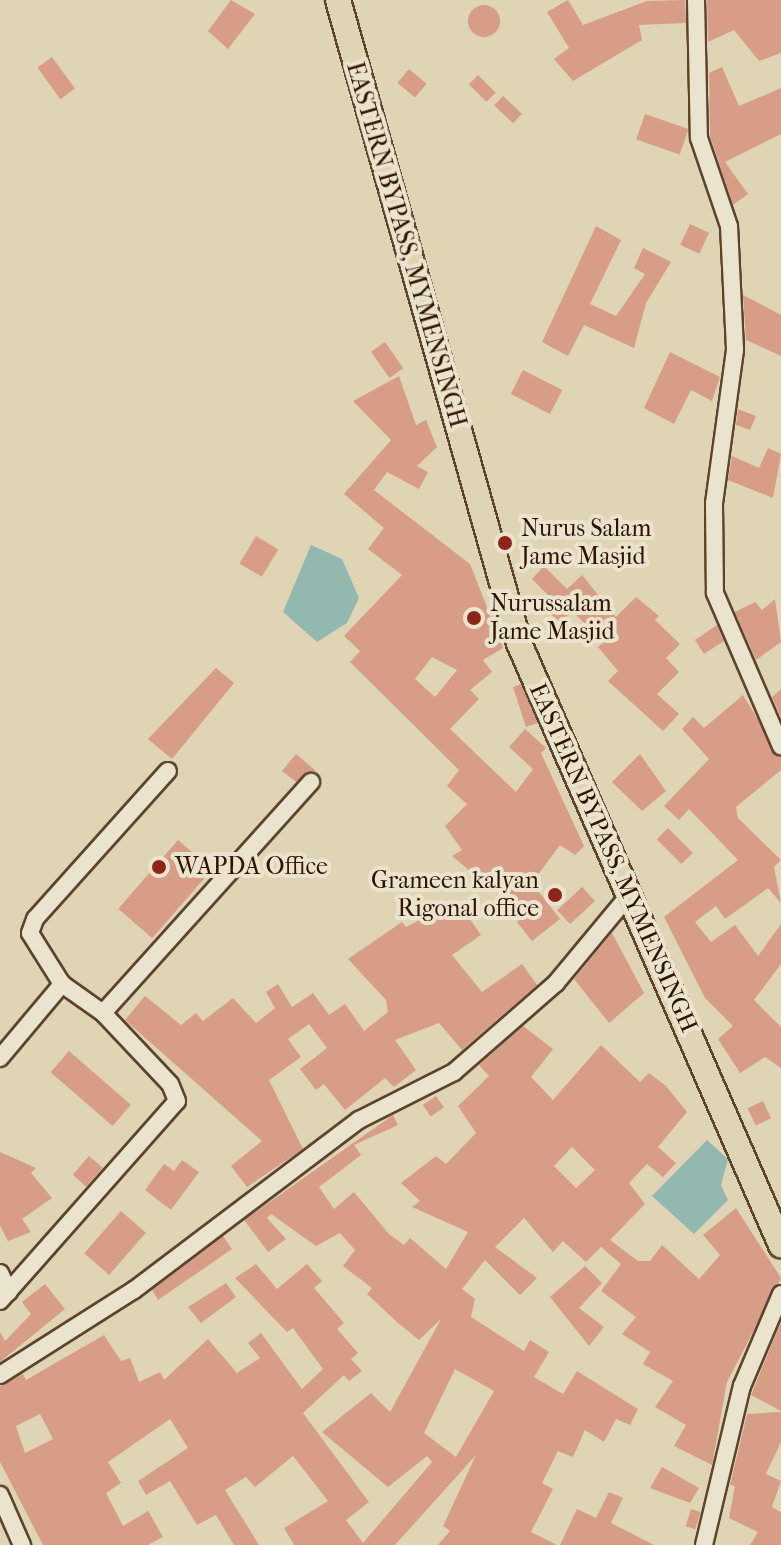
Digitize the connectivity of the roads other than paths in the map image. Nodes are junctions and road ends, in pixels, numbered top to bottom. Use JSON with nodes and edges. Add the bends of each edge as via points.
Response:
{"nodes":[{"id":1,"x":338,"y":0,"type":"edge"},
{"id":2,"x":696,"y":0,"type":"edge"},
{"id":3,"x":781,"y":746,"type":"edge"},
{"id":4,"x":168,"y":771,"type":"dead end"},
{"id":5,"x":311,"y":782,"type":"dead end"},
{"id":6,"x":629,"y":895,"type":"junction"},
{"id":7,"x":62,"y":984,"type":"junction"},
{"id":8,"x":103,"y":1013,"type":"junction"},
{"id":9,"x":0,"y":1058,"type":"edge"},
{"id":10,"x":781,"y":1245,"type":"edge"},
{"id":11,"x":0,"y":1273,"type":"edge"},
{"id":12,"x":781,"y":1294,"type":"edge"},
{"id":13,"x":5,"y":1297,"type":"edge"},
{"id":14,"x":0,"y":1375,"type":"edge"},
{"id":15,"x":0,"y":1495,"type":"edge"},
{"id":16,"x":22,"y":1545,"type":"edge"},
{"id":17,"x":704,"y":1545,"type":"edge"}],
"edges":[{"from":1,"to":6,"type":"highway","name":"EASTERN BYPASS, MYMENSINGH","via":[[519,643]]},
{"from":2,"to":3,"type":"street","via":[[699,138],[729,226],[735,350],[714,503],[715,593]]},
{"from":4,"to":7,"type":"street","via":[[35,919],[31,944]]},
{"from":5,"to":8,"type":"street"},
{"from":6,"to":10,"type":"highway","name":"EASTERN BYPASS, MYMENSINGH"},
{"from":6,"to":14,"type":"street","via":[[556,983],[454,1072],[359,1120],[134,1290]]},
{"from":7,"to":8,"type":"street"},
{"from":7,"to":9,"type":"street"},
{"from":8,"to":13,"type":"street","via":[[170,1084],[177,1101]]},
{"from":11,"to":13,"type":"street"},
{"from":12,"to":17,"type":"street","via":[[742,1386]]},
{"from":15,"to":16,"type":"street"}]}
